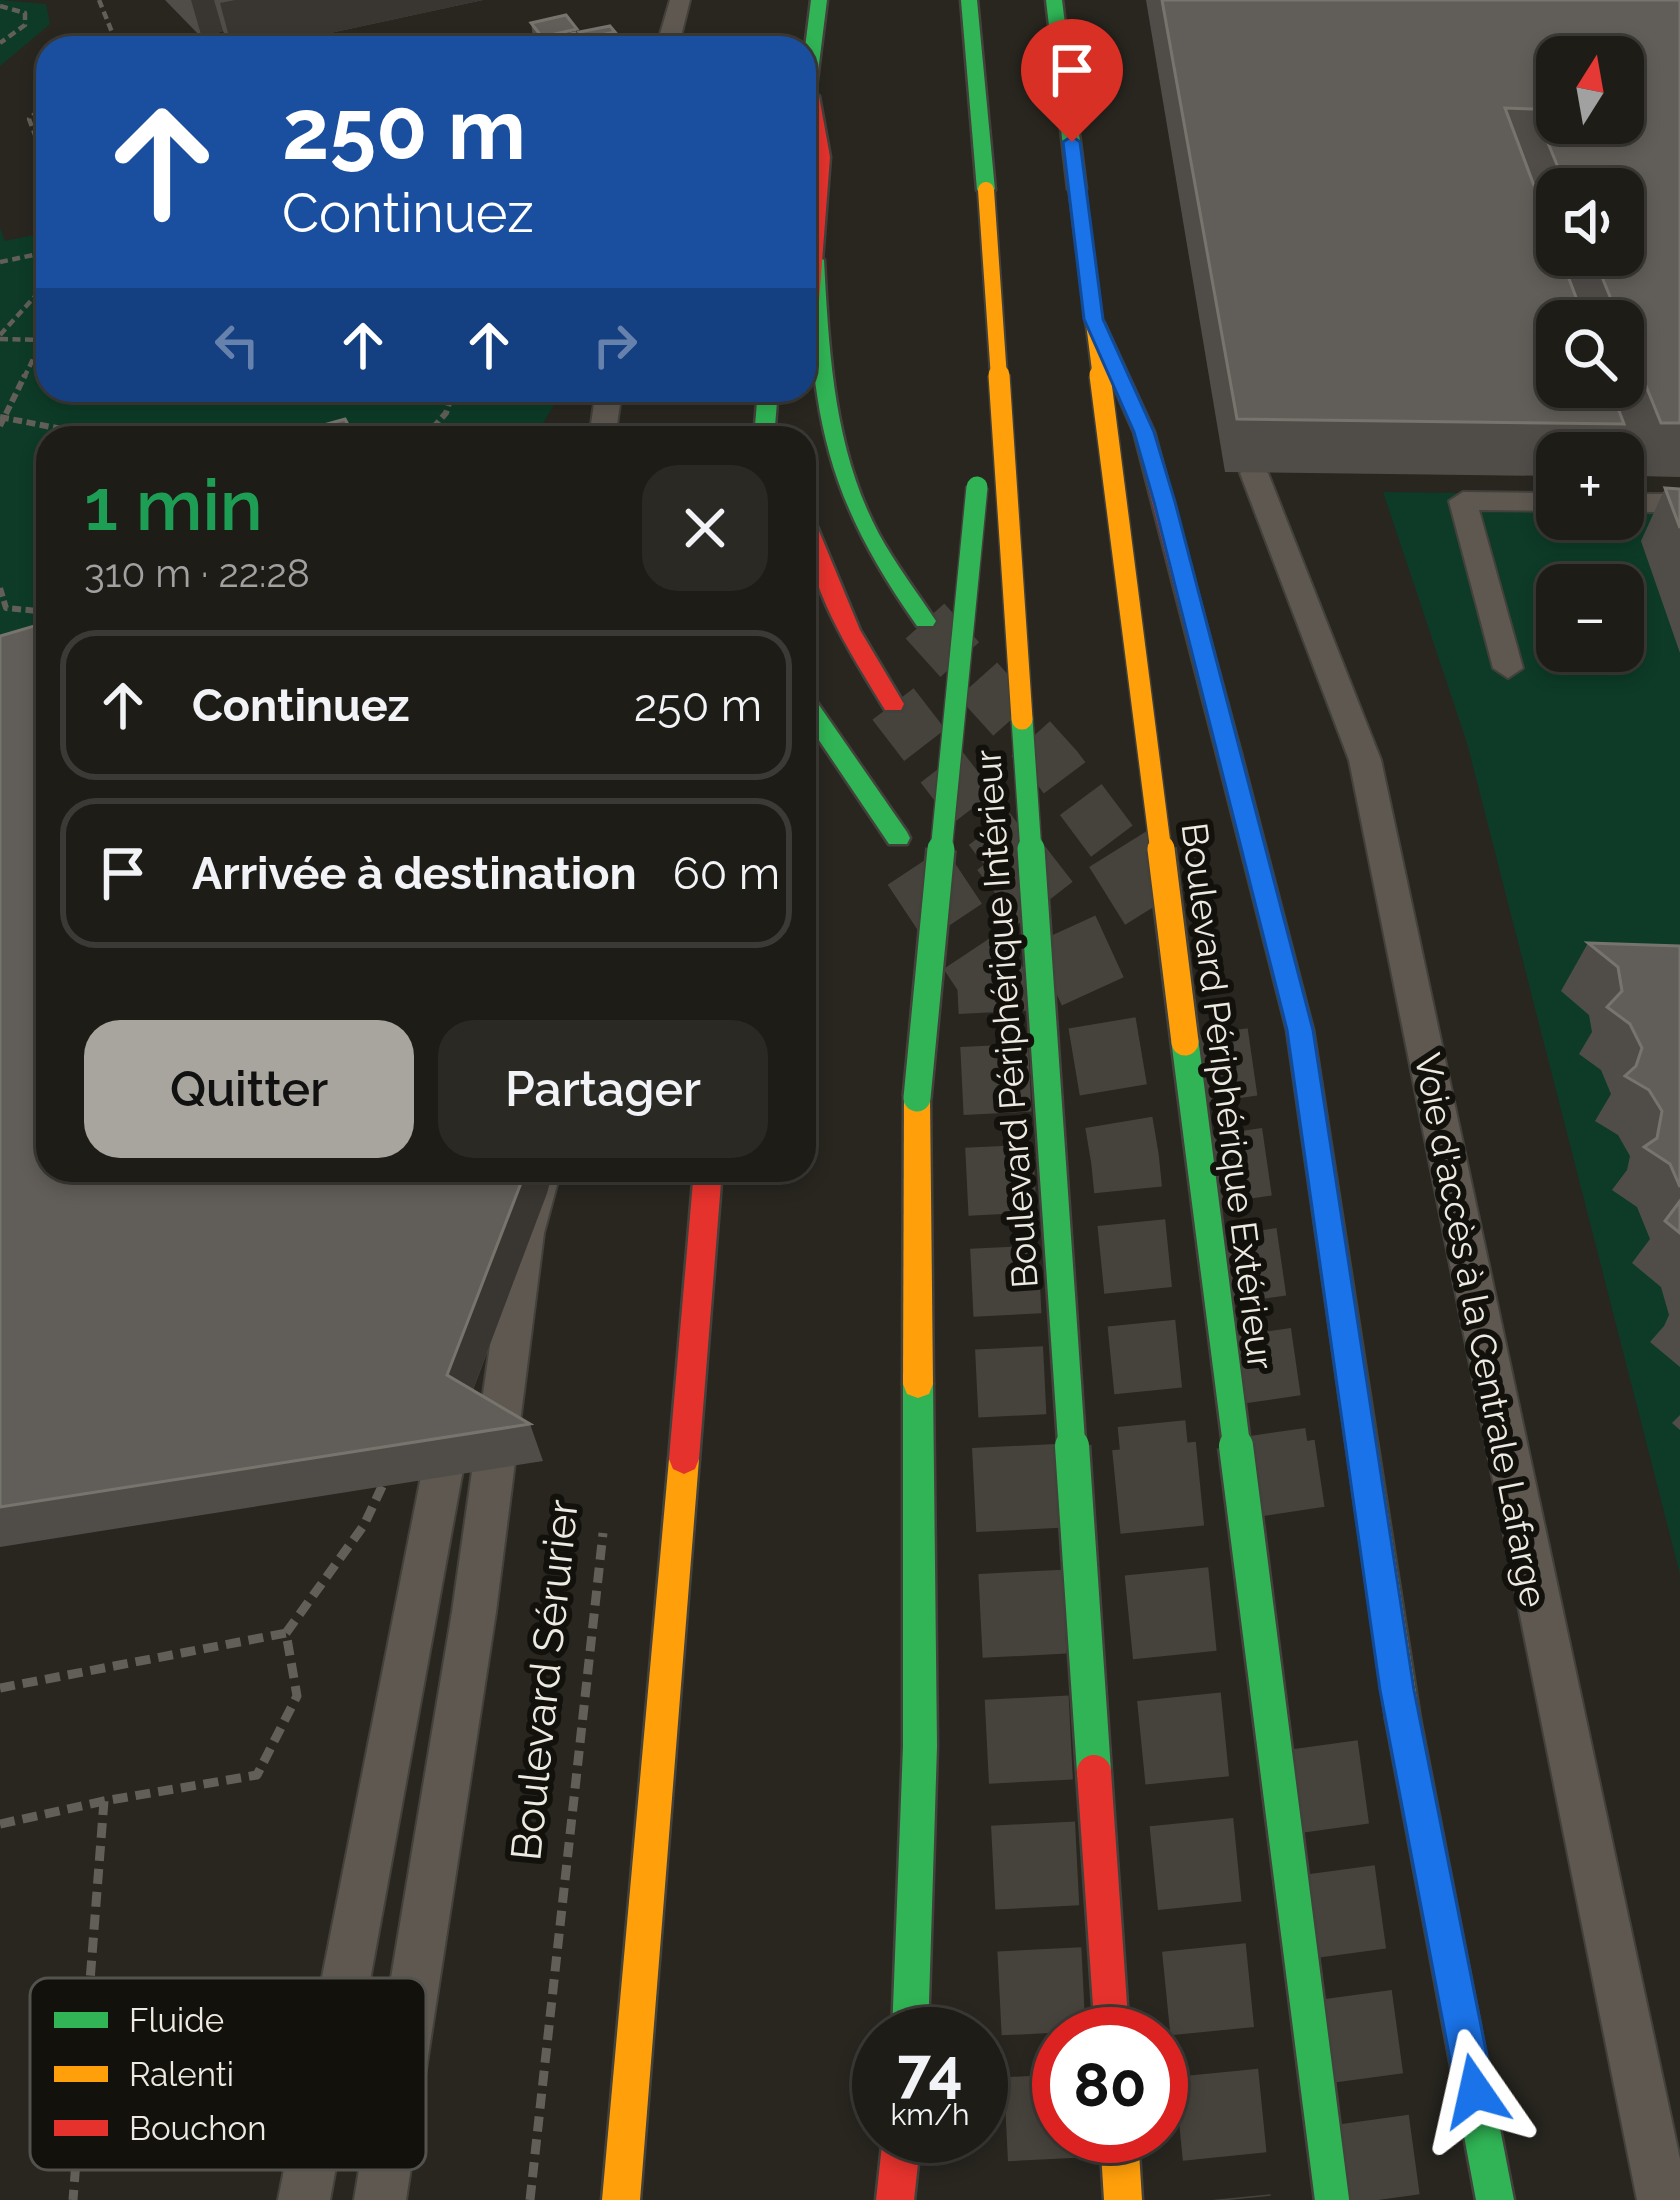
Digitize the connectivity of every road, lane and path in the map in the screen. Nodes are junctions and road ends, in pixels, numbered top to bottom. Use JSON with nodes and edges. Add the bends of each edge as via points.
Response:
{"nodes":[{"id":1,"x":99,"y":0,"type":"edge"},
{"id":2,"x":680,"y":0,"type":"edge"},
{"id":3,"x":819,"y":0,"type":"edge"},
{"id":4,"x":969,"y":0,"type":"edge"},
{"id":5,"x":1054,"y":0,"type":"edge"},
{"id":6,"x":0,"y":5,"type":"edge"},
{"id":7,"x":114,"y":36,"type":"edge"},
{"id":8,"x":670,"y":36,"type":"edge"},
{"id":9,"x":815,"y":36,"type":"edge"},
{"id":10,"x":0,"y":43,"type":"edge"},
{"id":11,"x":816,"y":136,"type":"edge"},
{"id":12,"x":816,"y":245,"type":"edge"},
{"id":13,"x":36,"y":254,"type":"edge"},
{"id":14,"x":0,"y":262,"type":"edge"},
{"id":15,"x":816,"y":278,"type":"edge"},
{"id":16,"x":36,"y":296,"type":"edge"},
{"id":17,"x":1094,"y":319,"type":"junction"},
{"id":18,"x":995,"y":329,"type":"junction"},
{"id":19,"x":0,"y":337,"type":"edge"},
{"id":20,"x":36,"y":339,"type":"edge"},
{"id":21,"x":36,"y":357,"type":"edge"},
{"id":22,"x":0,"y":417,"type":"edge"},
{"id":23,"x":46,"y":426,"type":"edge"},
{"id":24,"x":0,"y":427,"type":"edge"},
{"id":25,"x":1254,"y":473,"type":"edge"},
{"id":26,"x":1536,"y":502,"type":"edge"},
{"id":27,"x":1644,"y":503,"type":"edge"},
{"id":28,"x":1680,"y":503,"type":"edge"},
{"id":29,"x":816,"y":549,"type":"edge"},
{"id":30,"x":0,"y":588,"type":"edge"},
{"id":31,"x":36,"y":611,"type":"edge"},
{"id":32,"x":926,"y":621,"type":"tunnel mouth"},
{"id":33,"x":1508,"y":668,"type":"dead end"},
{"id":34,"x":893,"y":704,"type":"tunnel mouth"},
{"id":35,"x":816,"y":718,"type":"edge"},
{"id":36,"x":898,"y":838,"type":"tunnel mouth"},
{"id":37,"x":510,"y":1182,"type":"edge"},
{"id":38,"x":540,"y":1182,"type":"edge"},
{"id":39,"x":706,"y":1182,"type":"edge"},
{"id":40,"x":604,"y":1521,"type":"dead end"},
{"id":41,"x":0,"y":1688,"type":"edge"},
{"id":42,"x":104,"y":1802,"type":"junction"},
{"id":43,"x":0,"y":1824,"type":"edge"},
{"id":44,"x":90,"y":1978,"type":"edge"},
{"id":45,"x":345,"y":1978,"type":"edge"},
{"id":46,"x":415,"y":1978,"type":"edge"},
{"id":47,"x":911,"y":2007,"type":"edge"},
{"id":48,"x":1110,"y":2007,"type":"edge"},
{"id":49,"x":899,"y":2163,"type":"edge"},
{"id":50,"x":1121,"y":2163,"type":"edge"},
{"id":51,"x":75,"y":2170,"type":"edge"},
{"id":52,"x":309,"y":2170,"type":"edge"},
{"id":53,"x":385,"y":2170,"type":"edge"},
{"id":54,"x":73,"y":2200,"type":"edge"},
{"id":55,"x":304,"y":2200,"type":"edge"},
{"id":56,"x":380,"y":2200,"type":"edge"},
{"id":57,"x":530,"y":2200,"type":"edge"},
{"id":58,"x":621,"y":2200,"type":"edge"},
{"id":59,"x":895,"y":2200,"type":"edge"},
{"id":60,"x":1124,"y":2200,"type":"edge"},
{"id":61,"x":1332,"y":2200,"type":"edge"},
{"id":62,"x":1495,"y":2200,"type":"edge"},
{"id":63,"x":1663,"y":2200,"type":"edge"}],
"edges":[{"from":1,"to":7,"type":"path"},
{"from":2,"to":8,"type":"lane"},
{"from":3,"to":9,"type":"main road"},
{"from":4,"to":18,"type":"main road","name":"Boulevard Périphérique Intérieur","bridge":true},
{"from":5,"to":17,"type":"main road","name":"Boulevard Périphérique Extérieur","bridge":true},
{"from":6,"to":10,"type":"path","via":[[25,13],[25,25]]},
{"from":11,"to":12,"type":"main road"},
{"from":13,"to":14,"type":"path"},
{"from":15,"to":32,"type":"main road","via":[[822,384],[842,486],[873,555]]},
{"from":16,"to":19,"type":"path"},
{"from":17,"to":61,"type":"main road","name":"Boulevard Périphérique Extérieur","bridge":true},
{"from":17,"to":62,"type":"main road","via":[[1165,502],[1300,1030],[1397,1690]]},
{"from":18,"to":47,"type":"main road","bridge":true,"via":[[917,1098],[920,1746]]},
{"from":18,"to":48,"type":"main road","name":"Boulevard Périphérique Intérieur","bridge":true},
{"from":19,"to":20,"type":"path"},
{"from":21,"to":24,"type":"path"},
{"from":22,"to":23,"type":"path","bridge":true},
{"from":25,"to":63,"type":"lane","name":"Voie d'accès à la Centrale Lafarge","via":[[1365,760]]},
{"from":26,"to":33,"type":"lane","via":[[1463,501]]},
{"from":27,"to":28,"type":"lane"},
{"from":29,"to":34,"type":"main road","via":[[849,630]]},
{"from":30,"to":31,"type":"path","via":[[6,608]]},
{"from":35,"to":36,"type":"main road"},
{"from":37,"to":45,"type":"lane","via":[[430,1510]]},
{"from":38,"to":46,"type":"lane","via":[[525,1233]]},
{"from":39,"to":58,"type":"main road"},
{"from":40,"to":57,"type":"path","name":"Boulevard Sérurier"},
{"from":41,"to":42,"type":"path","via":[[286,1633],[297,1696],[256,1774]]},
{"from":42,"to":43,"type":"path"},
{"from":42,"to":44,"type":"path"},
{"from":49,"to":59,"type":"main road"},
{"from":50,"to":60,"type":"main road"},
{"from":51,"to":54,"type":"path"},
{"from":52,"to":55,"type":"lane"},
{"from":53,"to":56,"type":"lane"}]}
